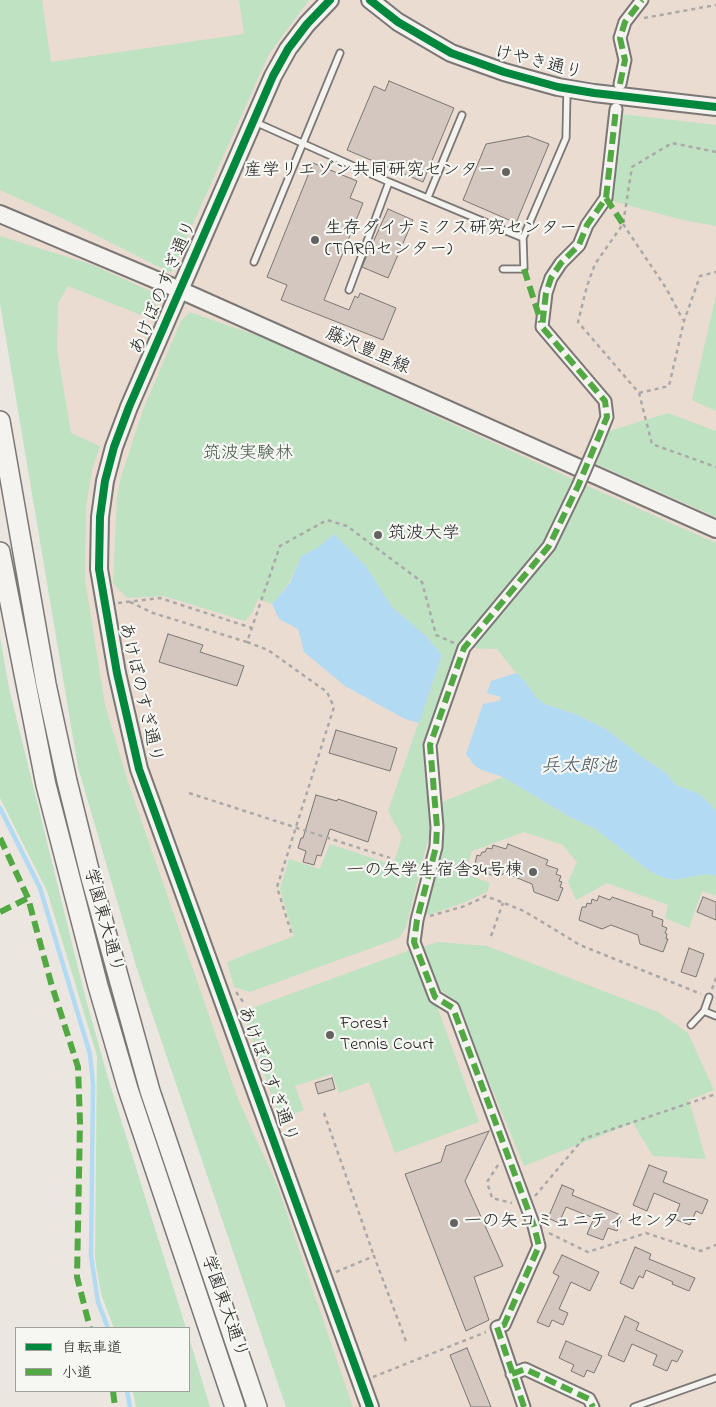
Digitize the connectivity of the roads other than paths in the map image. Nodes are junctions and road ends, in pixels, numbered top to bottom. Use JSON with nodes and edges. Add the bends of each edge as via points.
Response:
{"nodes":[{"id":1,"x":330,"y":0,"type":"edge"},
{"id":2,"x":370,"y":0,"type":"edge"},
{"id":3,"x":642,"y":0,"type":"edge"},
{"id":4,"x":340,"y":53,"type":"dead end"},
{"id":5,"x":620,"y":84,"type":"dead end"},
{"id":6,"x":568,"y":88,"type":"junction"},
{"id":7,"x":716,"y":107,"type":"edge"},
{"id":8,"x":616,"y":109,"type":"dead end"},
{"id":9,"x":462,"y":116,"type":"dead end"},
{"id":10,"x":253,"y":121,"type":"junction"},
{"id":11,"x":303,"y":143,"type":"junction"},
{"id":12,"x":388,"y":182,"type":"junction"},
{"id":13,"x":428,"y":198,"type":"junction"},
{"id":14,"x":0,"y":214,"type":"edge"},
{"id":15,"x":523,"y":238,"type":"junction"},
{"id":16,"x":254,"y":262,"type":"dead end"},
{"id":17,"x":504,"y":269,"type":"dead end"},
{"id":18,"x":180,"y":290,"type":"junction"},
{"id":19,"x":349,"y":290,"type":"dead end"},
{"id":20,"x":0,"y":421,"type":"edge"},
{"id":21,"x":716,"y":529,"type":"edge"},
{"id":22,"x":0,"y":552,"type":"edge"},
{"id":23,"x":709,"y":998,"type":"road end"},
{"id":24,"x":704,"y":1011,"type":"junction"},
{"id":25,"x":716,"y":1016,"type":"edge"},
{"id":26,"x":691,"y":1024,"type":"dead end"},
{"id":27,"x":512,"y":1374,"type":"junction"},
{"id":28,"x":716,"y":1378,"type":"edge"},
{"id":29,"x":235,"y":1407,"type":"edge"},
{"id":30,"x":257,"y":1407,"type":"edge"},
{"id":31,"x":370,"y":1407,"type":"edge"},
{"id":32,"x":524,"y":1407,"type":"edge"},
{"id":33,"x":593,"y":1407,"type":"edge"},
{"id":34,"x":634,"y":1407,"type":"edge"}],
"edges":[{"from":1,"to":10,"type":"street","name":"あけぼのすぎ通り","via":[[288,49]]},
{"from":2,"to":6,"type":"street","name":"けやき通り","via":[[398,22],[451,53],[520,77]]},
{"from":3,"to":5,"type":"street","via":[[626,22],[620,38],[625,60]]},
{"from":4,"to":11,"type":"lane"},
{"from":6,"to":7,"type":"street","name":"けやき通り"},
{"from":6,"to":15,"type":"lane","via":[[566,138]]},
{"from":8,"to":27,"type":"street","bridge":true,"via":[[606,198],[587,225],[579,245],[551,278],[542,327],[606,401],[607,417],[549,546],[464,648],[430,745],[436,846],[416,920],[414,942],[435,997],[453,1008],[539,1246],[504,1325],[497,1327]]},
{"from":9,"to":13,"type":"lane"},
{"from":10,"to":11,"type":"lane"},
{"from":10,"to":18,"type":"street","name":"あけぼのすぎ通り"},
{"from":11,"to":12,"type":"lane"},
{"from":11,"to":16,"type":"lane"},
{"from":12,"to":13,"type":"lane"},
{"from":12,"to":19,"type":"lane"},
{"from":13,"to":15,"type":"lane"},
{"from":14,"to":18,"type":"street","name":"藤沢豊里線"},
{"from":15,"to":17,"type":"lane","via":[[524,269]]},
{"from":18,"to":21,"type":"street","name":"藤沢豊里線"},
{"from":18,"to":31,"type":"street","name":"あけぼのすぎ通り","via":[[126,415],[105,481],[98,540],[104,606],[139,769]]},
{"from":20,"to":30,"type":"main road","name":"学園東大通り","via":[[46,684],[67,782],[118,982],[150,1091]]},
{"from":22,"to":29,"type":"main road","name":"学園東大通り","via":[[46,785],[98,986],[128,1089]]},
{"from":23,"to":24,"type":"lane"},
{"from":24,"to":25,"type":"lane"},
{"from":24,"to":26,"type":"lane"},
{"from":27,"to":32,"type":"street"},
{"from":27,"to":33,"type":"street","via":[[525,1369],[589,1399]]},
{"from":28,"to":34,"type":"lane"}]}
